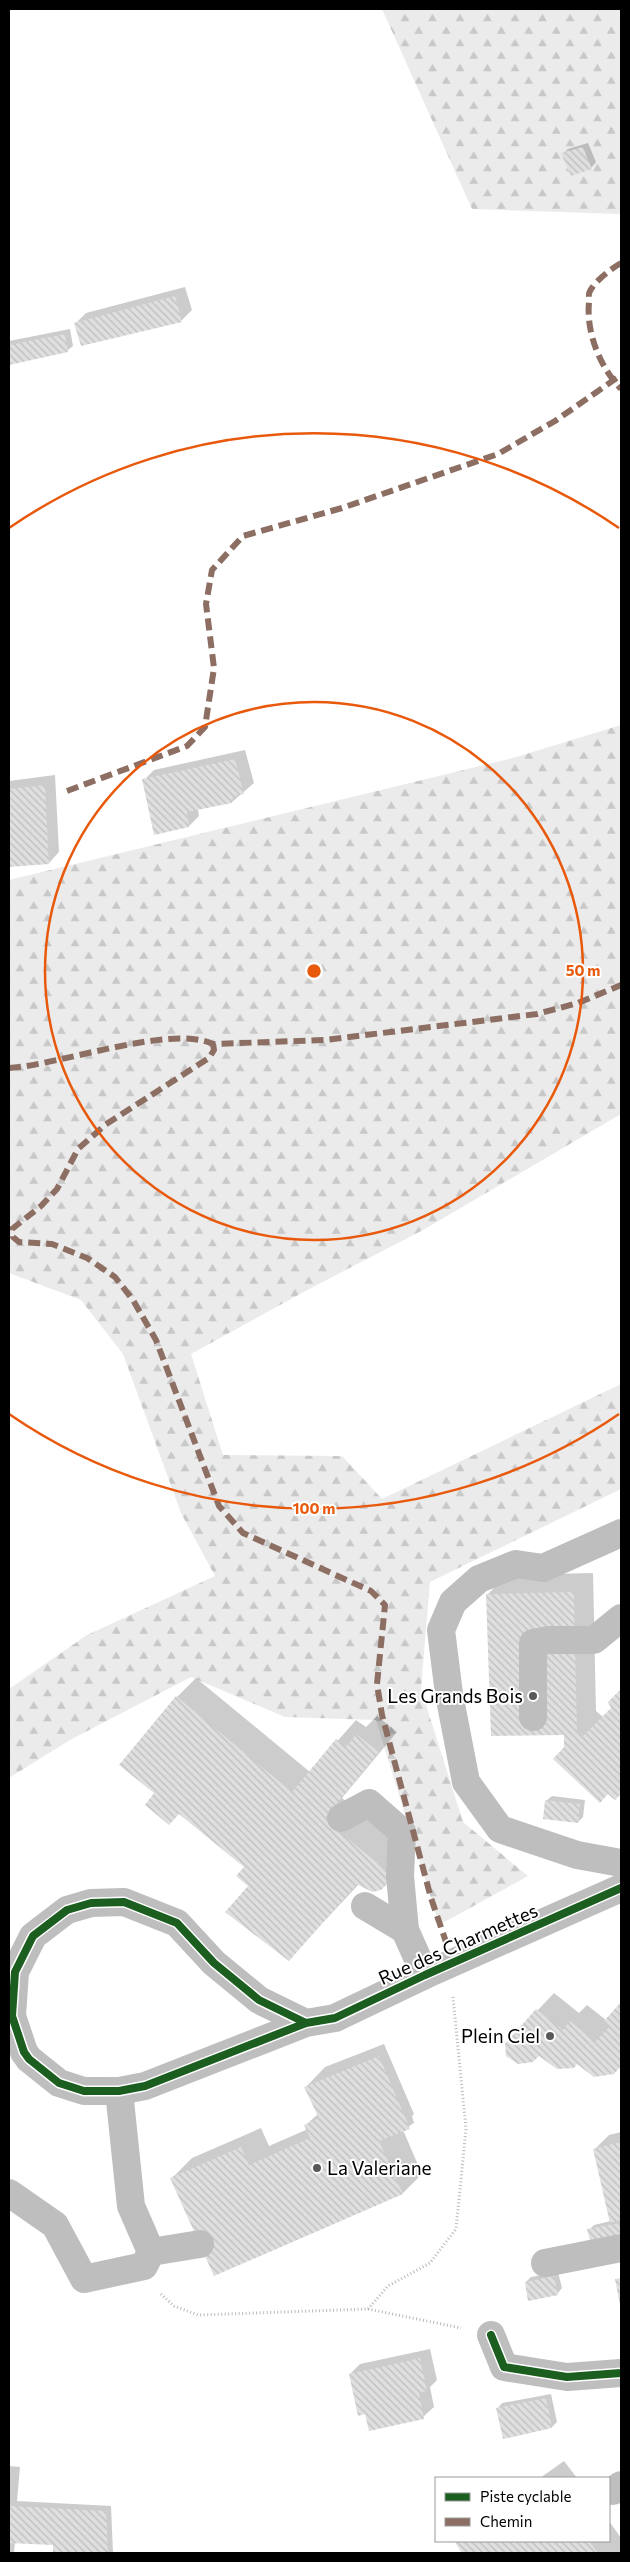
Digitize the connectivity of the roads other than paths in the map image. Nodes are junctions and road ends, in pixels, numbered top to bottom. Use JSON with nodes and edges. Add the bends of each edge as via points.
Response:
{"nodes":[{"id":1,"x":621,"y":1533,"type":"edge"},
{"id":2,"x":621,"y":1618,"type":"edge"},
{"id":3,"x":533,"y":1717,"type":"dead end"},
{"id":4,"x":341,"y":1818,"type":"dead end"},
{"id":5,"x":621,"y":1863,"type":"edge"},
{"id":6,"x":621,"y":1888,"type":"edge"},
{"id":7,"x":365,"y":1906,"type":"dead end"},
{"id":8,"x":405,"y":1930,"type":"junction"},
{"id":9,"x":425,"y":1975,"type":"junction"},
{"id":10,"x":306,"y":2023,"type":"junction"},
{"id":11,"x":19,"y":2063,"type":"edge"},
{"id":12,"x":119,"y":2091,"type":"junction"},
{"id":13,"x":9,"y":2193,"type":"edge"},
{"id":14,"x":200,"y":2244,"type":"dead end"},
{"id":15,"x":621,"y":2248,"type":"edge"},
{"id":16,"x":148,"y":2259,"type":"junction"},
{"id":17,"x":545,"y":2262,"type":"dead end"},
{"id":18,"x":491,"y":2335,"type":"road end"},
{"id":19,"x":621,"y":2373,"type":"edge"}],
"edges":[{"from":1,"to":5,"type":"street","via":[[543,1568],[516,1564],[479,1578],[453,1602],[440,1630],[466,1782],[500,1830],[578,1855]]},
{"from":2,"to":3,"type":"street","via":[[594,1640],[533,1643]]},
{"from":4,"to":8,"type":"street","via":[[369,1803],[402,1832],[400,1876]]},
{"from":6,"to":9,"type":"street","name":"Rue des Charmettes"},
{"from":7,"to":8,"type":"street"},
{"from":8,"to":9,"type":"street"},
{"from":9,"to":10,"type":"street","name":"Rue des Charmettes","via":[[335,2018]]},
{"from":10,"to":11,"type":"street","via":[[259,2000],[214,1963],[177,1923],[124,1902],[91,1903],[67,1910],[33,1936],[15,1972],[12,2016],[24,2052]]},
{"from":10,"to":12,"type":"street","name":"Rue des Charmettes","via":[[145,2086]]},
{"from":11,"to":12,"type":"street","name":"Rue des Charmettes","via":[[59,2083],[84,2091]]},
{"from":12,"to":16,"type":"street","via":[[131,2206]]},
{"from":13,"to":16,"type":"street","via":[[55,2225],[84,2279]]},
{"from":14,"to":16,"type":"street"},
{"from":15,"to":17,"type":"street"},
{"from":18,"to":19,"type":"street","via":[[504,2367],[567,2376]]}]}
